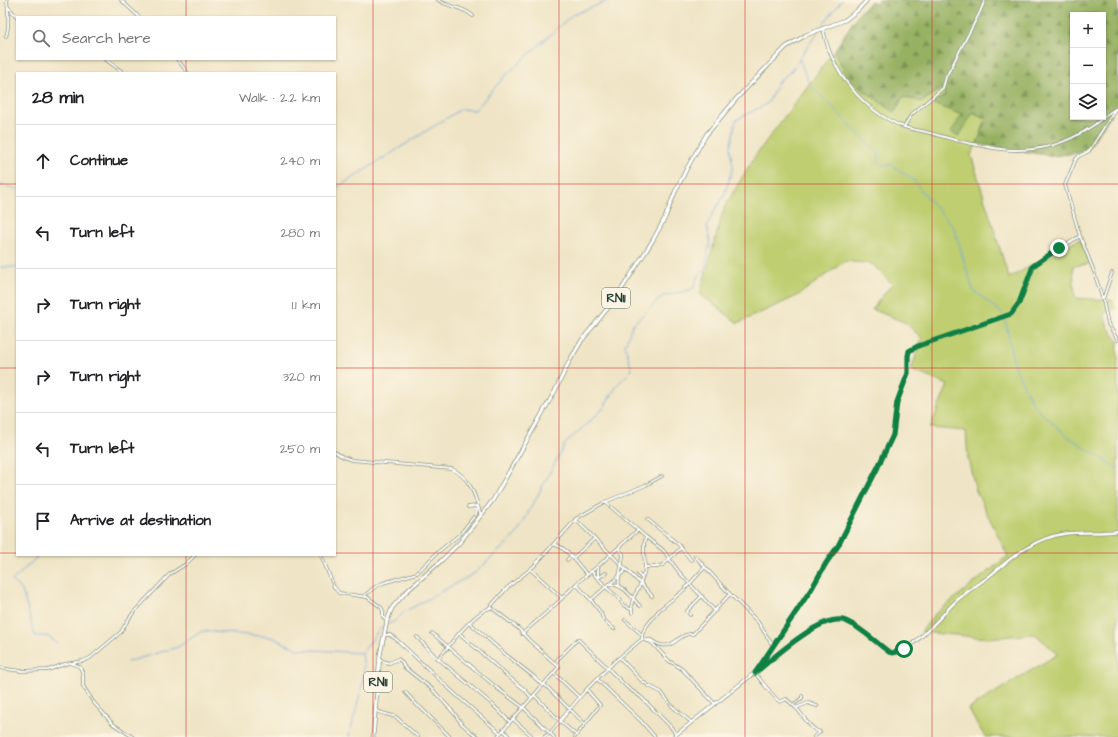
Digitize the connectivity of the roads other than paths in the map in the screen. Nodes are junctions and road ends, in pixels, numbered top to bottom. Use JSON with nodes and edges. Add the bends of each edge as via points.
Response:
{"nodes":[{"id":1,"x":7,"y":0,"type":"edge"},
{"id":2,"x":121,"y":0,"type":"edge"},
{"id":3,"x":438,"y":0,"type":"edge"},
{"id":4,"x":867,"y":0,"type":"edge"},
{"id":5,"x":985,"y":0,"type":"edge"},
{"id":6,"x":8,"y":6,"type":"junction"},
{"id":7,"x":16,"y":16,"type":"edge"},
{"id":8,"x":138,"y":16,"type":"edge"},
{"id":9,"x":473,"y":16,"type":"dead end"},
{"id":10,"x":823,"y":28,"type":"junction"},
{"id":11,"x":6,"y":36,"type":"dead end"},
{"id":12,"x":106,"y":60,"type":"edge"},
{"id":13,"x":178,"y":60,"type":"edge"},
{"id":14,"x":123,"y":72,"type":"edge"},
{"id":15,"x":187,"y":72,"type":"edge"},
{"id":16,"x":1117,"y":108,"type":"edge"},
{"id":17,"x":904,"y":127,"type":"junction"},
{"id":18,"x":1080,"y":236,"type":"junction"},
{"id":19,"x":1112,"y":273,"type":"dead end"},
{"id":20,"x":1103,"y":300,"type":"junction"},
{"id":21,"x":1118,"y":340,"type":"edge"},
{"id":22,"x":336,"y":453,"type":"edge"},
{"id":23,"x":662,"y":476,"type":"dead end"},
{"id":24,"x":605,"y":502,"type":"junction"},
{"id":25,"x":468,"y":507,"type":"dead end"},
{"id":26,"x":481,"y":517,"type":"junction"},
{"id":27,"x":575,"y":519,"type":"junction"},
{"id":28,"x":647,"y":519,"type":"dead end"},
{"id":29,"x":638,"y":530,"type":"junction"},
{"id":30,"x":1118,"y":531,"type":"edge"},
{"id":31,"x":646,"y":537,"type":"junction"},
{"id":32,"x":594,"y":539,"type":"junction"},
{"id":33,"x":554,"y":544,"type":"junction"},
{"id":34,"x":618,"y":548,"type":"junction"},
{"id":35,"x":681,"y":548,"type":"junction"},
{"id":36,"x":611,"y":554,"type":"junction"},
{"id":37,"x":194,"y":556,"type":"edge"},
{"id":38,"x":321,"y":556,"type":"edge"},
{"id":39,"x":695,"y":556,"type":"dead end"},
{"id":40,"x":572,"y":557,"type":"junction"},
{"id":41,"x":670,"y":559,"type":"junction"},
{"id":42,"x":567,"y":560,"type":"dead end"},
{"id":43,"x":691,"y":560,"type":"dead end"},
{"id":44,"x":621,"y":564,"type":"junction"},
{"id":45,"x":598,"y":566,"type":"junction"},
{"id":46,"x":645,"y":567,"type":"junction"},
{"id":47,"x":705,"y":567,"type":"junction"},
{"id":48,"x":625,"y":568,"type":"junction"},
{"id":49,"x":530,"y":569,"type":"junction"},
{"id":50,"x":591,"y":571,"type":"junction"},
{"id":51,"x":606,"y":573,"type":"dead end"},
{"id":52,"x":587,"y":574,"type":"junction"},
{"id":53,"x":638,"y":574,"type":"dead end"},
{"id":54,"x":619,"y":576,"type":"junction"},
{"id":55,"x":598,"y":578,"type":"junction"},
{"id":56,"x":642,"y":578,"type":"junction"},
{"id":57,"x":690,"y":583,"type":"junction"},
{"id":58,"x":576,"y":584,"type":"junction"},
{"id":59,"x":609,"y":584,"type":"junction"},
{"id":60,"x":641,"y":585,"type":"junction"},
{"id":61,"x":606,"y":586,"type":"junction"},
{"id":62,"x":619,"y":586,"type":"junction"},
{"id":63,"x":730,"y":594,"type":"junction"},
{"id":64,"x":364,"y":596,"type":"junction"},
{"id":65,"x":652,"y":596,"type":"dead end"},
{"id":66,"x":702,"y":596,"type":"junction"},
{"id":67,"x":562,"y":598,"type":"junction"},
{"id":68,"x":632,"y":598,"type":"junction"},
{"id":69,"x":591,"y":600,"type":"junction"},
{"id":70,"x":640,"y":606,"type":"dead end"},
{"id":71,"x":489,"y":608,"type":"junction"},
{"id":72,"x":715,"y":611,"type":"junction"},
{"id":73,"x":690,"y":615,"type":"dead end"},
{"id":74,"x":625,"y":620,"type":"dead end"},
{"id":75,"x":387,"y":621,"type":"junction"},
{"id":76,"x":470,"y":623,"type":"junction"},
{"id":77,"x":614,"y":629,"type":"dead end"},
{"id":78,"x":432,"y":633,"type":"dead end"},
{"id":79,"x":459,"y":633,"type":"junction"},
{"id":80,"x":522,"y":634,"type":"junction"},
{"id":81,"x":384,"y":635,"type":"junction"},
{"id":82,"x":642,"y":637,"type":"junction"},
{"id":83,"x":417,"y":638,"type":"dead end"},
{"id":84,"x":648,"y":640,"type":"junction"},
{"id":85,"x":773,"y":646,"type":"junction"},
{"id":86,"x":448,"y":647,"type":"junction"},
{"id":87,"x":620,"y":658,"type":"junction"},
{"id":88,"x":438,"y":659,"type":"junction"},
{"id":89,"x":380,"y":660,"type":"junction"},
{"id":90,"x":70,"y":663,"type":"junction"},
{"id":91,"x":556,"y":664,"type":"junction"},
{"id":92,"x":0,"y":668,"type":"edge"},
{"id":93,"x":608,"y":668,"type":"junction"},
{"id":94,"x":554,"y":673,"type":"junction"},
{"id":95,"x":755,"y":673,"type":"junction"},
{"id":96,"x":598,"y":679,"type":"junction"},
{"id":97,"x":543,"y":685,"type":"junction"},
{"id":98,"x":587,"y":690,"type":"junction"},
{"id":99,"x":405,"y":692,"type":"dead end"},
{"id":100,"x":534,"y":695,"type":"junction"},
{"id":101,"x":802,"y":696,"type":"dead end"},
{"id":102,"x":579,"y":697,"type":"junction"},
{"id":103,"x":532,"y":698,"type":"junction"},
{"id":104,"x":715,"y":704,"type":"junction"},
{"id":105,"x":793,"y":705,"type":"junction"},
{"id":106,"x":817,"y":706,"type":"dead end"},
{"id":107,"x":524,"y":708,"type":"junction"},
{"id":108,"x":796,"y":708,"type":"junction"},
{"id":109,"x":570,"y":709,"type":"junction"},
{"id":110,"x":376,"y":712,"type":"junction"},
{"id":111,"x":513,"y":719,"type":"junction"},
{"id":112,"x":560,"y":721,"type":"junction"},
{"id":113,"x":510,"y":722,"type":"junction"},
{"id":114,"x":691,"y":722,"type":"junction"},
{"id":115,"x":585,"y":724,"type":"junction"},
{"id":116,"x":503,"y":730,"type":"junction"},
{"id":117,"x":500,"y":733,"type":"junction"},
{"id":118,"x":550,"y":733,"type":"junction"},
{"id":119,"x":676,"y":735,"type":"junction"},
{"id":120,"x":576,"y":736,"type":"edge"},
{"id":121,"x":133,"y":737,"type":"edge"},
{"id":122,"x":374,"y":737,"type":"edge"},
{"id":123,"x":418,"y":737,"type":"edge"},
{"id":124,"x":450,"y":737,"type":"edge"},
{"id":125,"x":478,"y":737,"type":"edge"},
{"id":126,"x":497,"y":737,"type":"edge"},
{"id":127,"x":510,"y":737,"type":"edge"},
{"id":128,"x":533,"y":737,"type":"edge"},
{"id":129,"x":544,"y":737,"type":"edge"},
{"id":130,"x":554,"y":737,"type":"edge"},
{"id":131,"x":655,"y":737,"type":"edge"},
{"id":132,"x":673,"y":737,"type":"edge"},
{"id":133,"x":814,"y":737,"type":"edge"}],
"edges":[{"from":1,"to":6,"type":"street"},
{"from":2,"to":8,"type":"street"},
{"from":3,"to":9,"type":"street","via":[[463,9]]},
{"from":4,"to":10,"type":"main road","number":"RN11","via":[[845,20]]},
{"from":5,"to":17,"type":"street","via":[[943,88],[911,114]]},
{"from":6,"to":7,"type":"street"},
{"from":6,"to":11,"type":"street"},
{"from":10,"to":17,"type":"street","via":[[825,42],[848,84],[871,108]]},
{"from":10,"to":26,"type":"main road","number":"RN11","via":[[800,38],[786,48],[737,98],[706,135],[687,168],[653,240],[616,298],[582,340],[503,483]]},
{"from":12,"to":14,"type":"street"},
{"from":13,"to":15,"type":"street"},
{"from":16,"to":17,"type":"street","via":[[1072,138],[1051,146],[1026,150],[1003,150]]},
{"from":16,"to":18,"type":"street","via":[[1089,151],[1076,160],[1065,184]]},
{"from":18,"to":20,"type":"street","via":[[1094,269]]},
{"from":18,"to":85,"type":"street","via":[[1035,264],[1019,303],[1008,316],[909,351],[908,373],[897,402],[893,435],[838,546]]},
{"from":19,"to":20,"type":"street"},
{"from":20,"to":21,"type":"street","via":[[1108,324]]},
{"from":22,"to":26,"type":"street","via":[[352,460],[452,469],[463,476],[472,489]]},
{"from":23,"to":24,"type":"street"},
{"from":24,"to":27,"type":"street"},
{"from":24,"to":29,"type":"street"},
{"from":25,"to":64,"type":"street","via":[[476,506],[476,514],[460,534],[417,573],[383,583]]},
{"from":26,"to":75,"type":"main road","number":"RN11","via":[[453,550],[400,598]]},
{"from":27,"to":32,"type":"street"},
{"from":27,"to":33,"type":"street"},
{"from":28,"to":35,"type":"street"},
{"from":29,"to":31,"type":"street"},
{"from":29,"to":34,"type":"street"},
{"from":30,"to":95,"type":"main road","via":[[1063,534],[1025,548],[954,603],[913,644],[899,651],[889,652],[857,627],[845,621],[833,620],[809,631]]},
{"from":31,"to":41,"type":"street"},
{"from":31,"to":46,"type":"street"},
{"from":32,"to":36,"type":"street"},
{"from":32,"to":40,"type":"street"},
{"from":33,"to":40,"type":"street"},
{"from":33,"to":49,"type":"street"},
{"from":34,"to":36,"type":"street"},
{"from":34,"to":44,"type":"street","via":[[623,554]]},
{"from":35,"to":41,"type":"street"},
{"from":35,"to":43,"type":"street"},
{"from":36,"to":44,"type":"street"},
{"from":36,"to":45,"type":"street"},
{"from":37,"to":90,"type":"street","via":[[170,574],[134,612],[115,639],[87,660]]},
{"from":38,"to":64,"type":"street","via":[[339,593]]},
{"from":39,"to":47,"type":"street"},
{"from":40,"to":42,"type":"street"},
{"from":40,"to":52,"type":"street"},
{"from":41,"to":46,"type":"street","via":[[657,567]]},
{"from":41,"to":57,"type":"street"},
{"from":44,"to":48,"type":"street"},
{"from":44,"to":54,"type":"street"},
{"from":45,"to":50,"type":"street"},
{"from":45,"to":55,"type":"street"},
{"from":46,"to":56,"type":"street"},
{"from":47,"to":57,"type":"street"},
{"from":47,"to":63,"type":"street"},
{"from":48,"to":54,"type":"street"},
{"from":48,"to":60,"type":"street"},
{"from":49,"to":67,"type":"street"},
{"from":49,"to":71,"type":"street","via":[[507,588]]},
{"from":50,"to":52,"type":"street"},
{"from":50,"to":55,"type":"street"},
{"from":51,"to":55,"type":"street"},
{"from":52,"to":58,"type":"street"},
{"from":53,"to":56,"type":"street"},
{"from":54,"to":59,"type":"street"},
{"from":54,"to":62,"type":"street"},
{"from":55,"to":61,"type":"street"},
{"from":56,"to":60,"type":"street"},
{"from":57,"to":66,"type":"street"},
{"from":57,"to":82,"type":"street","via":[[659,610],[645,628]]},
{"from":58,"to":67,"type":"street"},
{"from":58,"to":69,"type":"street"},
{"from":59,"to":61,"type":"street"},
{"from":59,"to":62,"type":"street"},
{"from":60,"to":65,"type":"street"},
{"from":60,"to":68,"type":"street"},
{"from":61,"to":68,"type":"street","via":[[632,612]]},
{"from":61,"to":69,"type":"street"},
{"from":62,"to":68,"type":"street"},
{"from":63,"to":72,"type":"street"},
{"from":63,"to":85,"type":"street","via":[[758,622]]},
{"from":64,"to":75,"type":"street","via":[[381,607],[383,617]]},
{"from":66,"to":72,"type":"street"},
{"from":66,"to":73,"type":"street","via":[[686,611]]},
{"from":67,"to":80,"type":"street"},
{"from":68,"to":70,"type":"street"},
{"from":69,"to":77,"type":"street","via":[[603,619]]},
{"from":71,"to":76,"type":"street"},
{"from":71,"to":80,"type":"street","via":[[512,623]]},
{"from":72,"to":84,"type":"street","via":[[693,634],[686,634],[673,644],[660,645]]},
{"from":74,"to":82,"type":"street"},
{"from":75,"to":81,"type":"main road","number":"RN11"},
{"from":76,"to":79,"type":"street"},
{"from":76,"to":97,"type":"street"},
{"from":78,"to":86,"type":"street"},
{"from":79,"to":86,"type":"street"},
{"from":79,"to":103,"type":"street"},
{"from":80,"to":91,"type":"street"},
{"from":81,"to":89,"type":"main road","number":"RN11"},
{"from":81,"to":117,"type":"street","via":[[396,639]]},
{"from":82,"to":84,"type":"street"},
{"from":82,"to":87,"type":"street"},
{"from":83,"to":88,"type":"street"},
{"from":84,"to":104,"type":"street","via":[[669,661],[682,669]]},
{"from":85,"to":95,"type":"street"},
{"from":86,"to":88,"type":"street"},
{"from":86,"to":107,"type":"street"},
{"from":87,"to":93,"type":"street"},
{"from":87,"to":114,"type":"street","via":[[642,681],[661,692],[672,706]]},
{"from":88,"to":113,"type":"street"},
{"from":89,"to":110,"type":"main road","number":"RN11"},
{"from":89,"to":125,"type":"street","via":[[389,663],[397,659],[402,662],[404,667],[432,689],[461,723]]},
{"from":90,"to":92,"type":"street","via":[[48,670],[22,671]]},
{"from":90,"to":121,"type":"street","via":[[80,667],[83,686],[96,706],[113,724]]},
{"from":91,"to":93,"type":"street","via":[[578,639]]},
{"from":91,"to":94,"type":"street","via":[[559,667]]},
{"from":93,"to":96,"type":"street"},
{"from":93,"to":119,"type":"street","via":[[646,701]]},
{"from":94,"to":97,"type":"street"},
{"from":94,"to":102,"type":"street"},
{"from":95,"to":104,"type":"main road"},
{"from":95,"to":105,"type":"street","via":[[778,701],[785,698]]},
{"from":96,"to":98,"type":"street"},
{"from":96,"to":131,"type":"street"},
{"from":97,"to":100,"type":"street"},
{"from":97,"to":109,"type":"street"},
{"from":98,"to":102,"type":"street"},
{"from":98,"to":115,"type":"street","via":[[600,705]]},
{"from":99,"to":124,"type":"street"},
{"from":100,"to":103,"type":"street"},
{"from":100,"to":112,"type":"street"},
{"from":101,"to":105,"type":"street"},
{"from":102,"to":109,"type":"street"},
{"from":103,"to":107,"type":"street"},
{"from":104,"to":114,"type":"main road"},
{"from":105,"to":108,"type":"street"},
{"from":106,"to":108,"type":"street","via":[[808,703]]},
{"from":107,"to":111,"type":"street"},
{"from":107,"to":118,"type":"street"},
{"from":108,"to":133,"type":"street","via":[[809,724],[820,732]]},
{"from":109,"to":112,"type":"street"},
{"from":109,"to":115,"type":"street"},
{"from":110,"to":122,"type":"main road","number":"RN11"},
{"from":110,"to":123,"type":"street","via":[[396,717]]},
{"from":111,"to":113,"type":"street"},
{"from":111,"to":128,"type":"street"},
{"from":112,"to":118,"type":"street"},
{"from":112,"to":120,"type":"street"},
{"from":113,"to":116,"type":"street"},
{"from":114,"to":119,"type":"main road"},
{"from":115,"to":120,"type":"street"},
{"from":116,"to":117,"type":"street"},
{"from":116,"to":127,"type":"street"},
{"from":117,"to":126,"type":"street"},
{"from":118,"to":129,"type":"street"},
{"from":118,"to":130,"type":"street"},
{"from":119,"to":132,"type":"main road"}]}
